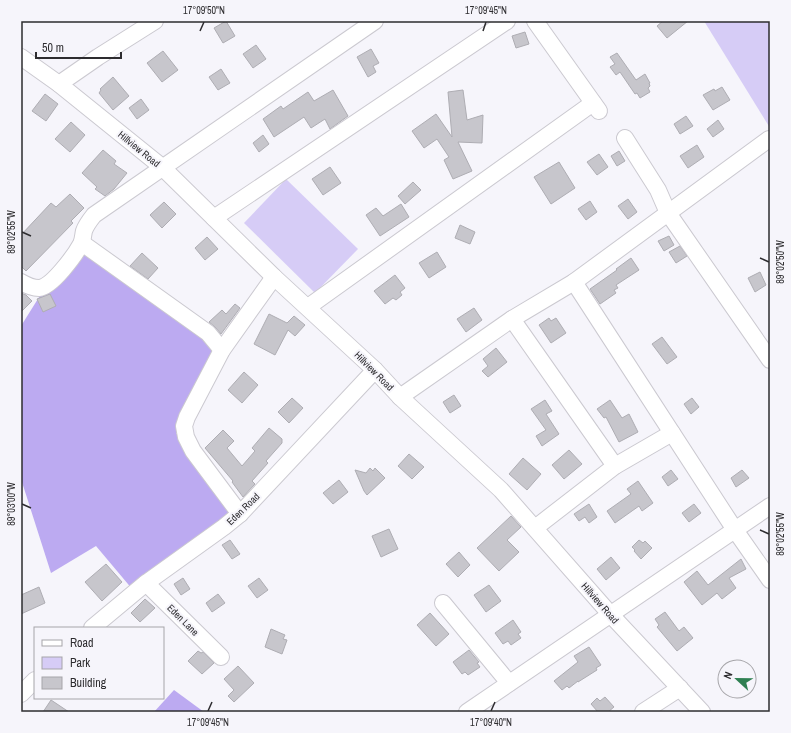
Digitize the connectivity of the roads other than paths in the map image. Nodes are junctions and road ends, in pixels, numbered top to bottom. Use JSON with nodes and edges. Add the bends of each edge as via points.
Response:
{"nodes":[{"id":1,"x":155,"y":21,"type":"edge"},
{"id":2,"x":375,"y":21,"type":"edge"},
{"id":3,"x":508,"y":21,"type":"edge"},
{"id":4,"x":535,"y":21,"type":"edge"},
{"id":5,"x":21,"y":57,"type":"edge"},
{"id":6,"x":59,"y":84,"type":"junction"},
{"id":7,"x":625,"y":138,"type":"dead end"},
{"id":8,"x":769,"y":139,"type":"dead end"},
{"id":9,"x":162,"y":167,"type":"junction"},
{"id":10,"x":668,"y":213,"type":"junction"},
{"id":11,"x":214,"y":218,"type":"junction"},
{"id":12,"x":82,"y":243,"type":"junction"},
{"id":13,"x":274,"y":277,"type":"junction"},
{"id":14,"x":21,"y":282,"type":"edge"},
{"id":15,"x":574,"y":282,"type":"junction"},
{"id":16,"x":308,"y":307,"type":"junction"},
{"id":17,"x":512,"y":319,"type":"junction"},
{"id":18,"x":222,"y":350,"type":"junction"},
{"id":19,"x":770,"y":360,"type":"edge"},
{"id":20,"x":375,"y":370,"type":"junction"},
{"id":21,"x":400,"y":397,"type":"junction"},
{"id":22,"x":672,"y":433,"type":"junction"},
{"id":23,"x":615,"y":466,"type":"junction"},
{"id":24,"x":770,"y":506,"type":"edge"},
{"id":25,"x":240,"y":514,"type":"junction"},
{"id":26,"x":535,"y":528,"type":"junction"},
{"id":27,"x":735,"y":530,"type":"junction"},
{"id":28,"x":770,"y":580,"type":"edge"},
{"id":29,"x":146,"y":583,"type":"junction"},
{"id":30,"x":443,"y":603,"type":"dead end"},
{"id":31,"x":611,"y":615,"type":"junction"},
{"id":32,"x":93,"y":627,"type":"edge"},
{"id":33,"x":221,"y":657,"type":"dead end"},
{"id":34,"x":34,"y":681,"type":"edge"},
{"id":35,"x":509,"y":683,"type":"junction"},
{"id":36,"x":680,"y":688,"type":"junction"},
{"id":37,"x":21,"y":694,"type":"edge"},
{"id":38,"x":467,"y":712,"type":"edge"},
{"id":39,"x":643,"y":712,"type":"edge"},
{"id":40,"x":702,"y":712,"type":"edge"}],
"edges":[{"from":1,"to":6,"type":"street"},
{"from":2,"to":9,"type":"street"},
{"from":3,"to":11,"type":"street"},
{"from":4,"to":16,"type":"street","via":[[596,107]]},
{"from":5,"to":6,"type":"street","name":"Hillview Road"},
{"from":6,"to":9,"type":"street","name":"Hillview Road"},
{"from":7,"to":10,"type":"street","via":[[658,190]]},
{"from":8,"to":10,"type":"street"},
{"from":9,"to":11,"type":"street","name":"Hillview Road"},
{"from":9,"to":12,"type":"street","via":[[94,215],[84,232]]},
{"from":10,"to":15,"type":"street"},
{"from":10,"to":19,"type":"street"},
{"from":11,"to":13,"type":"street","name":"Hillview Road"},
{"from":12,"to":14,"type":"street","via":[[48,284],[39,288]]},
{"from":12,"to":18,"type":"street","via":[[208,333]]},
{"from":13,"to":16,"type":"street","name":"Hillview Road"},
{"from":13,"to":18,"type":"street"},
{"from":15,"to":17,"type":"street"},
{"from":15,"to":22,"type":"street"},
{"from":16,"to":20,"type":"street","name":"Hillview Road"},
{"from":17,"to":21,"type":"street"},
{"from":17,"to":23,"type":"street"},
{"from":18,"to":25,"type":"street","via":[[184,426],[186,437],[194,451]]},
{"from":20,"to":21,"type":"street","name":"Hillview Road"},
{"from":20,"to":25,"type":"street","name":"Eden Road"},
{"from":21,"to":26,"type":"street","name":"Hillview Road","via":[[501,490]]},
{"from":22,"to":23,"type":"street"},
{"from":22,"to":27,"type":"street"},
{"from":23,"to":26,"type":"street"},
{"from":24,"to":27,"type":"street"},
{"from":25,"to":29,"type":"street","name":"Eden Road"},
{"from":26,"to":31,"type":"street","name":"Hillview Road"},
{"from":27,"to":28,"type":"street"},
{"from":27,"to":31,"type":"street"},
{"from":29,"to":32,"type":"street","name":"Eden Road"},
{"from":29,"to":33,"type":"street","name":"Eden Lane"},
{"from":30,"to":35,"type":"street"},
{"from":31,"to":35,"type":"street"},
{"from":31,"to":36,"type":"street","name":"Hillview Road"},
{"from":34,"to":37,"type":"street"},
{"from":35,"to":38,"type":"street"},
{"from":36,"to":39,"type":"street"},
{"from":36,"to":40,"type":"street","name":"Hillview Road"}]}
